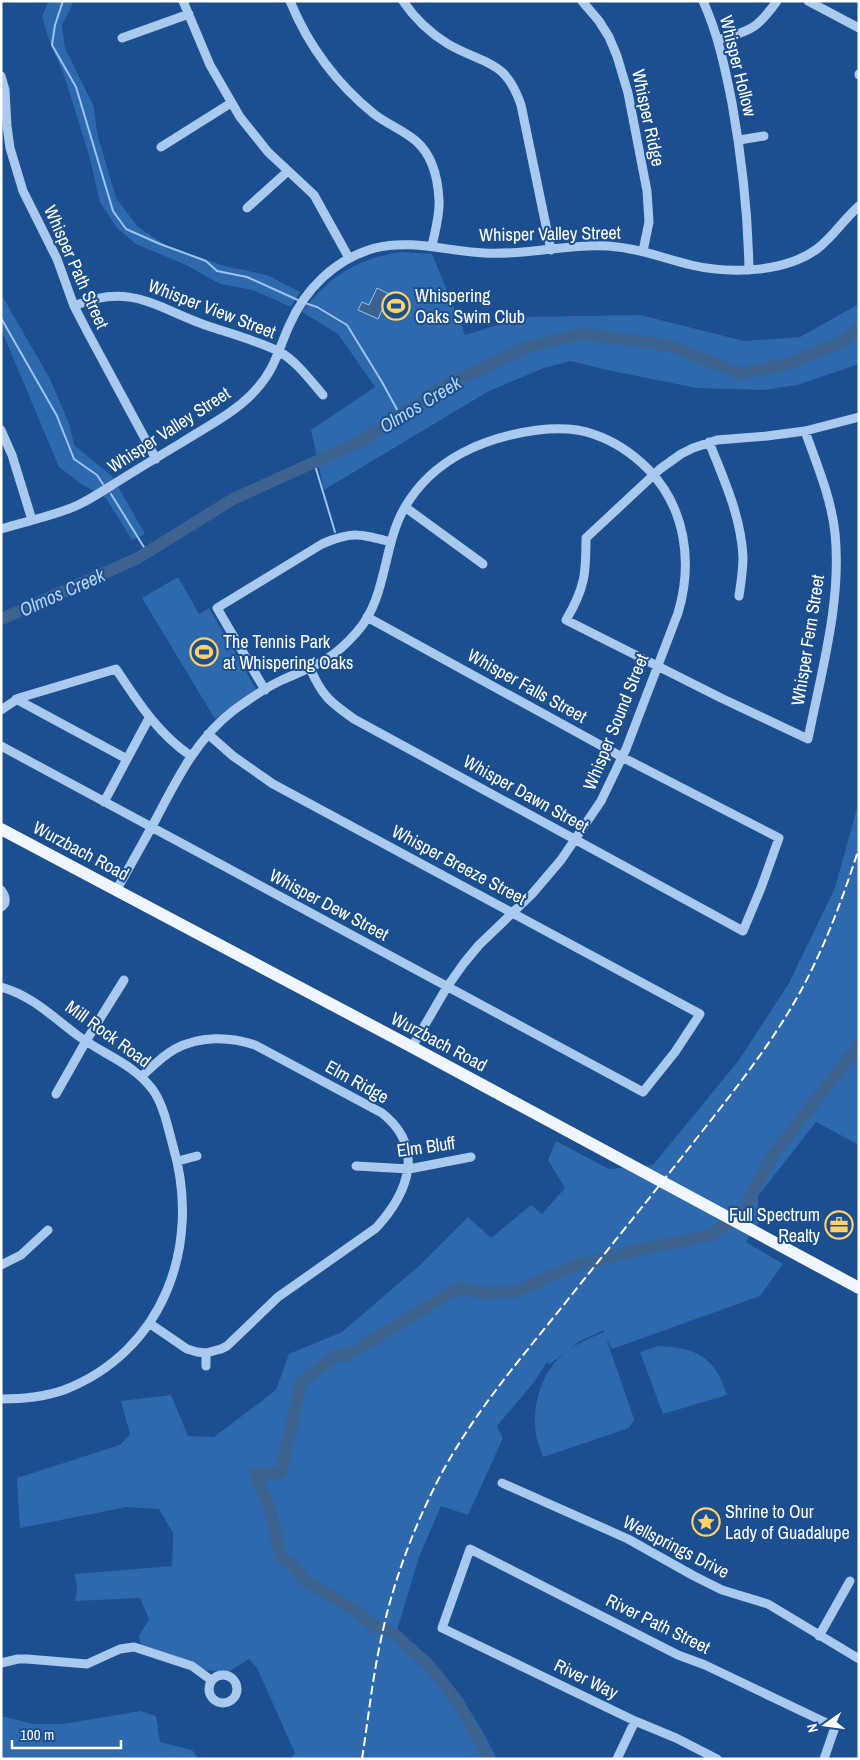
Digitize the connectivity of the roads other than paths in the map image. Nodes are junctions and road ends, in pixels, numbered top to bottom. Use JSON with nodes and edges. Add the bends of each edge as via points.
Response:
{"nodes":[{"id":1,"x":183,"y":1,"type":"edge"},
{"id":2,"x":290,"y":1,"type":"edge"},
{"id":3,"x":404,"y":1,"type":"edge"},
{"id":4,"x":582,"y":1,"type":"edge"},
{"id":5,"x":703,"y":1,"type":"edge"},
{"id":6,"x":776,"y":1,"type":"edge"},
{"id":7,"x":808,"y":1,"type":"edge"},
{"id":8,"x":188,"y":14,"type":"junction"},
{"id":9,"x":859,"y":28,"type":"edge"},
{"id":10,"x":122,"y":38,"type":"dead end"},
{"id":11,"x":718,"y":40,"type":"junction"},
{"id":12,"x":1,"y":76,"type":"edge"},
{"id":13,"x":231,"y":103,"type":"junction"},
{"id":14,"x":764,"y":136,"type":"dead end"},
{"id":15,"x":739,"y":140,"type":"junction"},
{"id":16,"x":161,"y":147,"type":"dead end"},
{"id":17,"x":288,"y":171,"type":"junction"},
{"id":18,"x":859,"y":206,"type":"edge"},
{"id":19,"x":247,"y":208,"type":"dead end"},
{"id":20,"x":432,"y":246,"type":"junction"},
{"id":21,"x":551,"y":250,"type":"junction"},
{"id":22,"x":644,"y":251,"type":"junction"},
{"id":23,"x":350,"y":258,"type":"junction"},
{"id":24,"x":749,"y":270,"type":"junction"},
{"id":25,"x":74,"y":306,"type":"junction"},
{"id":26,"x":279,"y":352,"type":"junction"},
{"id":27,"x":323,"y":395,"type":"dead end"},
{"id":28,"x":859,"y":417,"type":"edge"},
{"id":29,"x":1,"y":430,"type":"edge"},
{"id":30,"x":805,"y":431,"type":"junction"},
{"id":31,"x":709,"y":442,"type":"junction"},
{"id":32,"x":156,"y":459,"type":"junction"},
{"id":33,"x":653,"y":475,"type":"junction"},
{"id":34,"x":405,"y":507,"type":"junction"},
{"id":35,"x":32,"y":520,"type":"junction"},
{"id":36,"x":1,"y":528,"type":"edge"},
{"id":37,"x":391,"y":542,"type":"junction"},
{"id":38,"x":483,"y":564,"type":"dead end"},
{"id":39,"x":740,"y":596,"type":"dead end"},
{"id":40,"x":367,"y":617,"type":"junction"},
{"id":41,"x":656,"y":666,"type":"junction"},
{"id":42,"x":310,"y":668,"type":"junction"},
{"id":43,"x":265,"y":690,"type":"junction"},
{"id":44,"x":16,"y":699,"type":"junction"},
{"id":45,"x":1,"y":710,"type":"edge"},
{"id":46,"x":149,"y":718,"type":"junction"},
{"id":47,"x":208,"y":734,"type":"junction"},
{"id":48,"x":1,"y":746,"type":"edge"},
{"id":49,"x":191,"y":756,"type":"junction"},
{"id":50,"x":622,"y":757,"type":"junction"},
{"id":51,"x":127,"y":759,"type":"junction"},
{"id":52,"x":104,"y":802,"type":"junction"},
{"id":53,"x":151,"y":828,"type":"junction"},
{"id":54,"x":1,"y":829,"type":"edge"},
{"id":55,"x":575,"y":839,"type":"junction"},
{"id":56,"x":117,"y":889,"type":"junction"},
{"id":57,"x":1,"y":890,"type":"edge"},
{"id":58,"x":1,"y":907,"type":"edge"},
{"id":59,"x":513,"y":913,"type":"junction"},
{"id":60,"x":742,"y":931,"type":"joint"},
{"id":61,"x":124,"y":980,"type":"dead end"},
{"id":62,"x":1,"y":986,"type":"edge"},
{"id":63,"x":447,"y":987,"type":"junction"},
{"id":64,"x":86,"y":1041,"type":"junction"},
{"id":65,"x":412,"y":1047,"type":"junction"},
{"id":66,"x":141,"y":1076,"type":"junction"},
{"id":67,"x":642,"y":1092,"type":"joint"},
{"id":68,"x":56,"y":1094,"type":"dead end"},
{"id":69,"x":197,"y":1156,"type":"dead end"},
{"id":70,"x":471,"y":1157,"type":"dead end"},
{"id":71,"x":178,"y":1161,"type":"junction"},
{"id":72,"x":356,"y":1166,"type":"dead end"},
{"id":73,"x":409,"y":1169,"type":"junction"},
{"id":74,"x":48,"y":1230,"type":"dead end"},
{"id":75,"x":1,"y":1265,"type":"edge"},
{"id":76,"x":859,"y":1288,"type":"edge"},
{"id":77,"x":149,"y":1323,"type":"junction"},
{"id":78,"x":206,"y":1353,"type":"junction"},
{"id":79,"x":206,"y":1366,"type":"dead end"},
{"id":80,"x":1,"y":1399,"type":"edge"},
{"id":81,"x":502,"y":1483,"type":"dead end"},
{"id":82,"x":850,"y":1581,"type":"dead end"},
{"id":83,"x":442,"y":1628,"type":"joint"},
{"id":84,"x":819,"y":1636,"type":"junction"},
{"id":85,"x":859,"y":1659,"type":"edge"},
{"id":86,"x":1,"y":1663,"type":"edge"},
{"id":87,"x":211,"y":1680,"type":"dead end"},
{"id":88,"x":635,"y":1721,"type":"junction"},
{"id":89,"x":617,"y":1759,"type":"edge"},
{"id":90,"x":717,"y":1759,"type":"edge"},
{"id":91,"x":824,"y":1759,"type":"edge"}],
"edges":[{"from":1,"to":8,"type":"street"},
{"from":2,"to":20,"type":"street","via":[[308,37],[335,76],[376,115],[408,135],[426,152],[440,201]]},
{"from":3,"to":21,"type":"street","via":[[416,19],[438,37],[490,62],[516,89]]},
{"from":4,"to":22,"type":"street","name":"Whisper Ridge","via":[[609,38],[628,93],[646,190],[649,222]]},
{"from":5,"to":11,"type":"street","name":"Whisper Hollow"},
{"from":6,"to":11,"type":"street","via":[[756,26]]},
{"from":7,"to":9,"type":"street"},
{"from":8,"to":10,"type":"street"},
{"from":8,"to":13,"type":"street"},
{"from":11,"to":15,"type":"street","name":"Whisper Hollow"},
{"from":12,"to":25,"type":"street","name":"Whisper Path Street","via":[[16,170],[57,259]]},
{"from":13,"to":16,"type":"street"},
{"from":13,"to":17,"type":"street","via":[[256,137]]},
{"from":14,"to":15,"type":"street","name":"Whisper Hollow"},
{"from":15,"to":24,"type":"street","name":"Whisper Hollow","via":[[746,197]]},
{"from":17,"to":19,"type":"street"},
{"from":17,"to":23,"type":"street","via":[[314,195]]},
{"from":18,"to":24,"type":"street","name":"Whisper Valley Street","via":[[809,254],[790,262]]},
{"from":20,"to":21,"type":"street","name":"Whisper Valley Street","via":[[490,254]]},
{"from":20,"to":23,"type":"street","name":"Whisper Valley Street","via":[[385,246]]},
{"from":21,"to":22,"type":"street","name":"Whisper Valley Street","via":[[606,246]]},
{"from":22,"to":24,"type":"street","name":"Whisper Valley Street","via":[[691,265]]},
{"from":23,"to":26,"type":"street","name":"Whisper Valley Street","via":[[306,294]]},
{"from":25,"to":26,"type":"street","name":"Whisper View Street","via":[[103,296],[141,298]]},
{"from":25,"to":32,"type":"street","name":"Whisper Path Street"},
{"from":26,"to":27,"type":"street","name":"Whisper View Street","via":[[294,363]]},
{"from":26,"to":32,"type":"street","name":"Whisper Valley Street","via":[[265,380],[234,410]]},
{"from":28,"to":30,"type":"street"},
{"from":29,"to":35,"type":"street"},
{"from":30,"to":31,"type":"street"},
{"from":30,"to":41,"type":"street","name":"Whisper Fern Street","via":[[830,504],[837,560],[832,616],[808,739]]},
{"from":31,"to":33,"type":"street","via":[[669,461]]},
{"from":31,"to":39,"type":"street","via":[[738,519],[743,560]]},
{"from":32,"to":35,"type":"street","name":"Whisper Valley Street","via":[[81,504]]},
{"from":33,"to":34,"type":"street","name":"Whisper Sound Street","via":[[635,457],[593,434],[562,429],[523,432],[489,440],[449,460],[427,479]]},
{"from":33,"to":41,"type":"street","name":"Whisper Sound Street","via":[[676,512],[684,540],[687,569],[683,598]]},
{"from":33,"to":41,"type":"street","via":[[586,538],[583,582],[566,620]]},
{"from":34,"to":37,"type":"street","name":"Whisper Sound Street"},
{"from":34,"to":38,"type":"street"},
{"from":35,"to":36,"type":"street","name":"Whisper Valley Street"},
{"from":37,"to":40,"type":"street","name":"Whisper Sound Street","via":[[378,593]]},
{"from":37,"to":43,"type":"street","via":[[354,534],[335,538],[217,608]]},
{"from":40,"to":42,"type":"street","name":"Whisper Sound Street","via":[[341,648]]},
{"from":40,"to":50,"type":"street","name":"Whisper Falls Street"},
{"from":41,"to":50,"type":"street","name":"Whisper Sound Street"},
{"from":42,"to":43,"type":"street","name":"Whisper Sound Street"},
{"from":42,"to":55,"type":"street","name":"Whisper Dawn Street","via":[[328,700],[354,719]]},
{"from":43,"to":47,"type":"street","name":"Whisper Sound Street","via":[[233,710]]},
{"from":44,"to":45,"type":"street"},
{"from":44,"to":46,"type":"street","via":[[116,670]]},
{"from":44,"to":51,"type":"street"},
{"from":46,"to":49,"type":"street","via":[[167,738]]},
{"from":46,"to":51,"type":"street"},
{"from":47,"to":49,"type":"street","name":"Whisper Sound Street"},
{"from":47,"to":59,"type":"street","name":"Whisper Breeze Street","via":[[273,784]]},
{"from":48,"to":52,"type":"street","name":"Whisper Dew Street"},
{"from":49,"to":53,"type":"street","name":"Whisper Sound Street"},
{"from":50,"to":55,"type":"street","name":"Whisper Sound Street","via":[[601,801]]},
{"from":50,"to":60,"type":"street","name":"Whisper Falls Street","via":[[780,838]]},
{"from":51,"to":52,"type":"street"},
{"from":52,"to":53,"type":"street","name":"Whisper Dew Street"},
{"from":53,"to":56,"type":"street","name":"Whisper Sound Street"},
{"from":53,"to":63,"type":"street","name":"Whisper Dew Street"},
{"from":54,"to":56,"type":"main road","name":"Wurzbach Road"},
{"from":55,"to":59,"type":"street","name":"Whisper Sound Street","via":[[561,860]]},
{"from":55,"to":60,"type":"street","name":"Whisper Dawn Street"},
{"from":56,"to":65,"type":"main road","name":"Wurzbach Road"},
{"from":57,"to":58,"type":"street","via":[[5,902]]},
{"from":59,"to":63,"type":"street","name":"Whisper Sound Street","via":[[479,946]]},
{"from":59,"to":67,"type":"street","name":"Whisper Breeze Street","via":[[700,1014],[675,1052]]},
{"from":61,"to":64,"type":"street"},
{"from":62,"to":64,"type":"street","name":"Mill Rock Road","via":[[35,1002]]},
{"from":63,"to":65,"type":"street","name":"Whisper Sound Street"},
{"from":63,"to":67,"type":"street","name":"Whisper Dew Street"},
{"from":64,"to":66,"type":"street","name":"Mill Rock Road"},
{"from":64,"to":68,"type":"street"},
{"from":65,"to":76,"type":"main road","name":"Wurzbach Road"},
{"from":66,"to":71,"type":"street","name":"Mill Rock Road","via":[[162,1108]]},
{"from":66,"to":73,"type":"street","name":"Elm Ridge","via":[[182,1046],[200,1041],[218,1038],[255,1045],[392,1120],[405,1140]]},
{"from":69,"to":71,"type":"street"},
{"from":70,"to":73,"type":"street","name":"Elm Bluff"},
{"from":71,"to":77,"type":"street","name":"Mill Rock Road","via":[[183,1202],[180,1247],[168,1290]]},
{"from":72,"to":73,"type":"street","name":"Elm Bluff"},
{"from":73,"to":78,"type":"street","name":"Elm Ridge","via":[[400,1193],[376,1228],[278,1297],[227,1346]]},
{"from":74,"to":75,"type":"street","via":[[21,1255]]},
{"from":77,"to":78,"type":"street","via":[[187,1349]]},
{"from":77,"to":80,"type":"street","name":"Mill Rock Road","via":[[126,1352],[97,1374],[50,1394]]},
{"from":78,"to":79,"type":"street"},
{"from":81,"to":84,"type":"street","name":"Wellsprings Drive","via":[[628,1539],[722,1590],[768,1604]]},
{"from":82,"to":84,"type":"street"},
{"from":83,"to":88,"type":"street","name":"River Way"},
{"from":83,"to":91,"type":"street","name":"River Path Street","via":[[470,1549],[678,1654],[834,1727]]},
{"from":84,"to":85,"type":"street","name":"Wellsprings Drive"},
{"from":86,"to":87,"type":"street","via":[[27,1659],[88,1664],[120,1648],[134,1647],[192,1666]]},
{"from":88,"to":89,"type":"street"},
{"from":88,"to":90,"type":"street","name":"River Way"}]}
